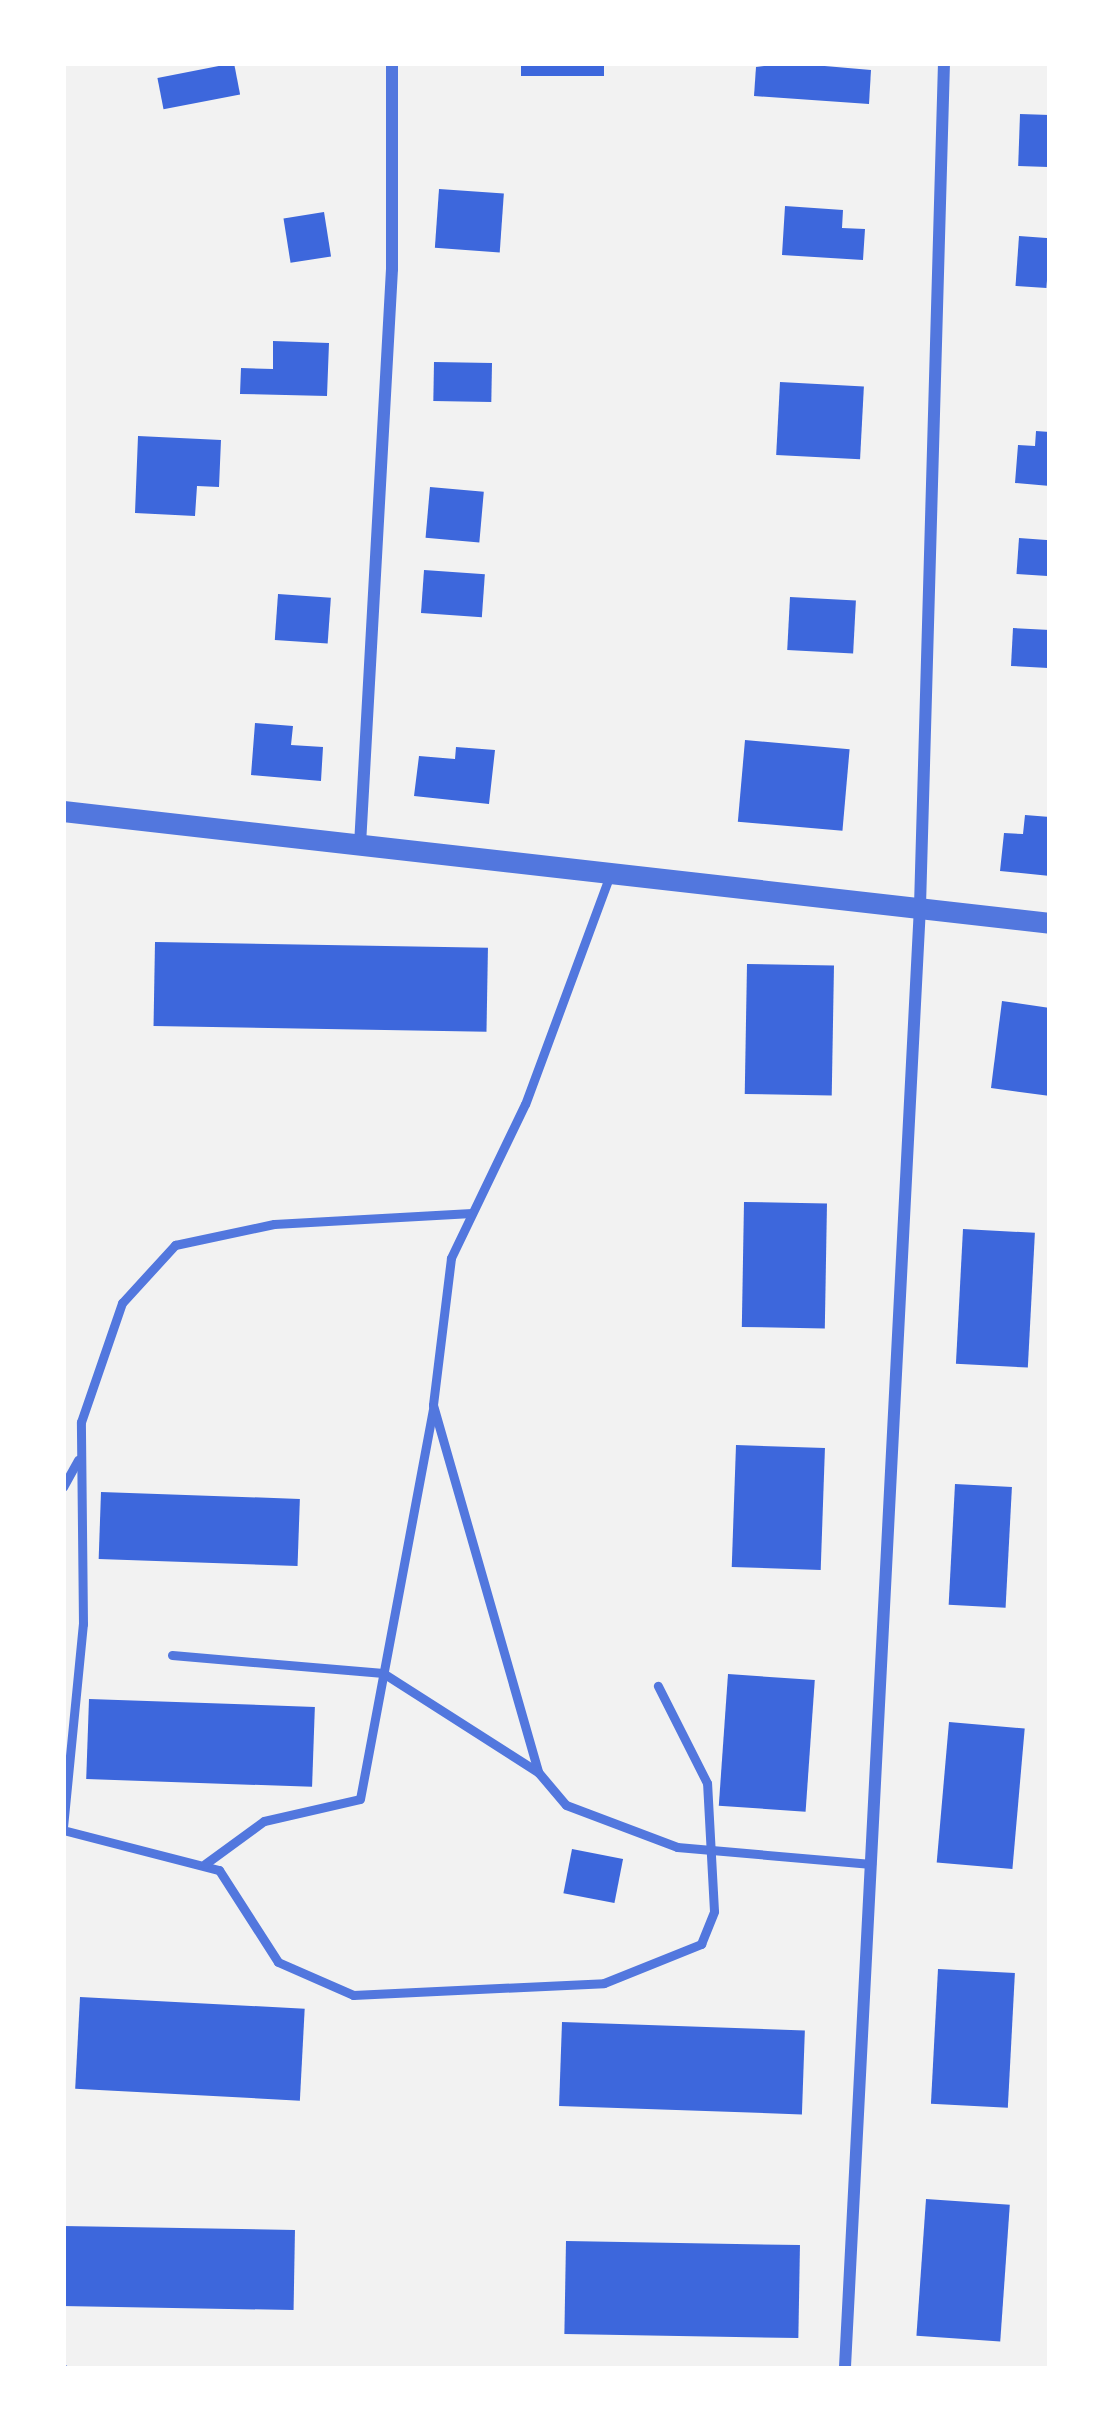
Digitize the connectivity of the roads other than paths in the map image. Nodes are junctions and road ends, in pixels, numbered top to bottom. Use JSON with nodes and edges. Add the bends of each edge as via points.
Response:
{"nodes":[{"id":1,"x":392,"y":63,"type":"edge"},
{"id":2,"x":944,"y":63,"type":"edge"},
{"id":3,"x":63,"y":811,"type":"edge"},
{"id":4,"x":360,"y":845,"type":"junction"},
{"id":5,"x":611,"y":872,"type":"junction"},
{"id":6,"x":920,"y":906,"type":"junction"},
{"id":7,"x":1050,"y":923,"type":"edge"},
{"id":8,"x":472,"y":1213,"type":"junction"},
{"id":9,"x":433,"y":1406,"type":"junction"},
{"id":10,"x":80,"y":1456,"type":"junction"},
{"id":11,"x":63,"y":1486,"type":"edge"},
{"id":12,"x":172,"y":1654,"type":"dead end"},
{"id":13,"x":383,"y":1672,"type":"junction"},
{"id":14,"x":658,"y":1686,"type":"dead end"},
{"id":15,"x":538,"y":1772,"type":"junction"},
{"id":16,"x":63,"y":1829,"type":"edge"},
{"id":17,"x":718,"y":1852,"type":"junction"},
{"id":18,"x":205,"y":1864,"type":"junction"},
{"id":19,"x":871,"y":1864,"type":"junction"},
{"id":20,"x":846,"y":2368,"type":"edge"}],
"edges":[{"from":1,"to":4,"type":"street","via":[[392,269]]},
{"from":2,"to":6,"type":"street"},
{"from":3,"to":4,"type":"street"},
{"from":4,"to":5,"type":"street"},
{"from":5,"to":6,"type":"street"},
{"from":5,"to":8,"type":"lane"},
{"from":6,"to":7,"type":"street"},
{"from":6,"to":19,"type":"street"},
{"from":8,"to":9,"type":"lane","via":[[451,1258]]},
{"from":8,"to":10,"type":"lane","via":[[274,1224],[176,1244],[145,1270],[102,1340]]},
{"from":9,"to":13,"type":"lane"},
{"from":9,"to":15,"type":"lane"},
{"from":10,"to":11,"type":"lane"},
{"from":10,"to":16,"type":"lane","via":[[83,1624]]},
{"from":12,"to":13,"type":"lane"},
{"from":13,"to":15,"type":"lane"},
{"from":13,"to":18,"type":"lane","via":[[360,1799],[264,1821]]},
{"from":14,"to":17,"type":"lane","via":[[706,1783]]},
{"from":15,"to":17,"type":"lane","via":[[566,1805],[617,1832]]},
{"from":16,"to":18,"type":"lane"},
{"from":17,"to":18,"type":"lane","via":[[701,1944],[658,1967],[604,1983],[404,1996],[353,1996],[278,1962],[235,1889]]},
{"from":17,"to":19,"type":"lane"},
{"from":19,"to":20,"type":"street"}]}
